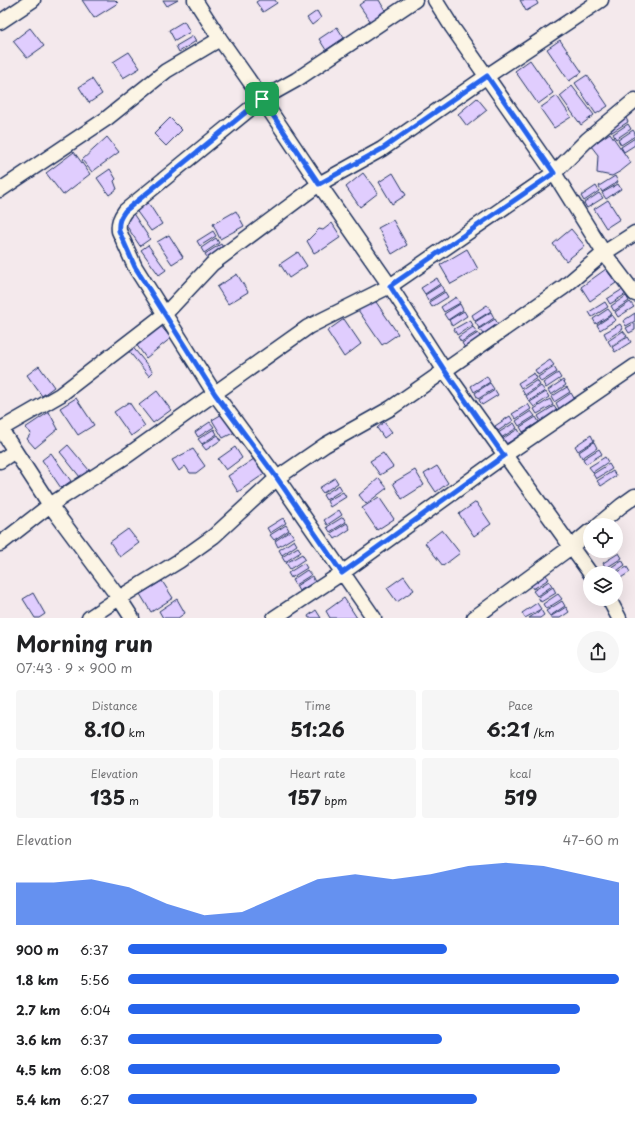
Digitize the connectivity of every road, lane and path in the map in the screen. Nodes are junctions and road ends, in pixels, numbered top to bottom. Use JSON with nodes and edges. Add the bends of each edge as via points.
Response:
{"nodes":[{"id":1,"x":33,"y":0,"type":"edge"},
{"id":2,"x":195,"y":0,"type":"edge"},
{"id":3,"x":415,"y":0,"type":"edge"},
{"id":4,"x":435,"y":0,"type":"edge"},
{"id":5,"x":601,"y":0,"type":"edge"},
{"id":6,"x":0,"y":22,"type":"edge"},
{"id":7,"x":220,"y":38,"type":"junction"},
{"id":8,"x":487,"y":76,"type":"junction"},
{"id":9,"x":262,"y":99,"type":"junction"},
{"id":10,"x":635,"y":100,"type":"edge"},
{"id":11,"x":554,"y":173,"type":"junction"},
{"id":12,"x":319,"y":184,"type":"junction"},
{"id":13,"x":0,"y":190,"type":"edge"},
{"id":14,"x":635,"y":233,"type":"edge"},
{"id":15,"x":604,"y":253,"type":"junction"},
{"id":16,"x":390,"y":286,"type":"junction"},
{"id":17,"x":635,"y":294,"type":"edge"},
{"id":18,"x":165,"y":314,"type":"junction"},
{"id":19,"x":635,"y":366,"type":"edge"},
{"id":20,"x":445,"y":371,"type":"junction"},
{"id":21,"x":215,"y":394,"type":"junction"},
{"id":22,"x":1,"y":428,"type":"edge"},
{"id":23,"x":15,"y":451,"type":"junction"},
{"id":24,"x":504,"y":456,"type":"junction"},
{"id":25,"x":0,"y":461,"type":"edge"},
{"id":26,"x":277,"y":478,"type":"junction"},
{"id":27,"x":635,"y":496,"type":"edge"},
{"id":28,"x":50,"y":505,"type":"junction"},
{"id":29,"x":607,"y":518,"type":"edge"},
{"id":30,"x":583,"y":537,"type":"edge"},
{"id":31,"x":0,"y":544,"type":"edge"},
{"id":32,"x":571,"y":547,"type":"junction"},
{"id":33,"x":584,"y":566,"type":"edge"},
{"id":34,"x":342,"y":573,"type":"junction"},
{"id":35,"x":119,"y":598,"type":"junction"},
{"id":36,"x":612,"y":606,"type":"edge"},
{"id":37,"x":89,"y":618,"type":"edge"},
{"id":38,"x":132,"y":618,"type":"edge"},
{"id":39,"x":274,"y":618,"type":"edge"},
{"id":40,"x":374,"y":618,"type":"edge"},
{"id":41,"x":474,"y":618,"type":"edge"},
{"id":42,"x":620,"y":618,"type":"edge"}],
"edges":[{"from":1,"to":6,"type":"street"},
{"from":2,"to":7,"type":"street"},
{"from":3,"to":9,"type":"street","via":[[296,80]]},
{"from":4,"to":8,"type":"street"},
{"from":5,"to":8,"type":"street"},
{"from":7,"to":9,"type":"street"},
{"from":7,"to":13,"type":"street","via":[[166,71],[106,119]]},
{"from":8,"to":11,"type":"street"},
{"from":8,"to":12,"type":"street","via":[[382,149]]},
{"from":9,"to":12,"type":"street"},
{"from":9,"to":18,"type":"street","via":[[125,211],[120,219],[119,231],[135,267]]},
{"from":10,"to":11,"type":"street","via":[[587,140]]},
{"from":11,"to":15,"type":"street"},
{"from":11,"to":16,"type":"street"},
{"from":12,"to":16,"type":"street"},
{"from":12,"to":18,"type":"street","via":[[212,264]]},
{"from":14,"to":15,"type":"street"},
{"from":15,"to":17,"type":"street"},
{"from":15,"to":20,"type":"street","via":[[564,287]]},
{"from":16,"to":20,"type":"street"},
{"from":16,"to":21,"type":"street","via":[[308,327]]},
{"from":18,"to":21,"type":"street"},
{"from":18,"to":22,"type":"street","via":[[60,395]]},
{"from":19,"to":24,"type":"street"},
{"from":20,"to":24,"type":"street"},
{"from":20,"to":26,"type":"street","via":[[391,408],[325,445]]},
{"from":21,"to":26,"type":"street"},
{"from":21,"to":28,"type":"street"},
{"from":22,"to":23,"type":"street"},
{"from":23,"to":25,"type":"street"},
{"from":23,"to":28,"type":"street"},
{"from":24,"to":32,"type":"street"},
{"from":24,"to":34,"type":"street"},
{"from":26,"to":34,"type":"street"},
{"from":26,"to":35,"type":"street","via":[[214,536],[180,561]]},
{"from":27,"to":29,"type":"street"},
{"from":28,"to":31,"type":"street"},
{"from":28,"to":35,"type":"street"},
{"from":30,"to":32,"type":"street"},
{"from":32,"to":33,"type":"street"},
{"from":32,"to":41,"type":"street"},
{"from":34,"to":39,"type":"street"},
{"from":34,"to":40,"type":"street"},
{"from":35,"to":37,"type":"street"},
{"from":35,"to":38,"type":"street"},
{"from":36,"to":42,"type":"street"}]}
